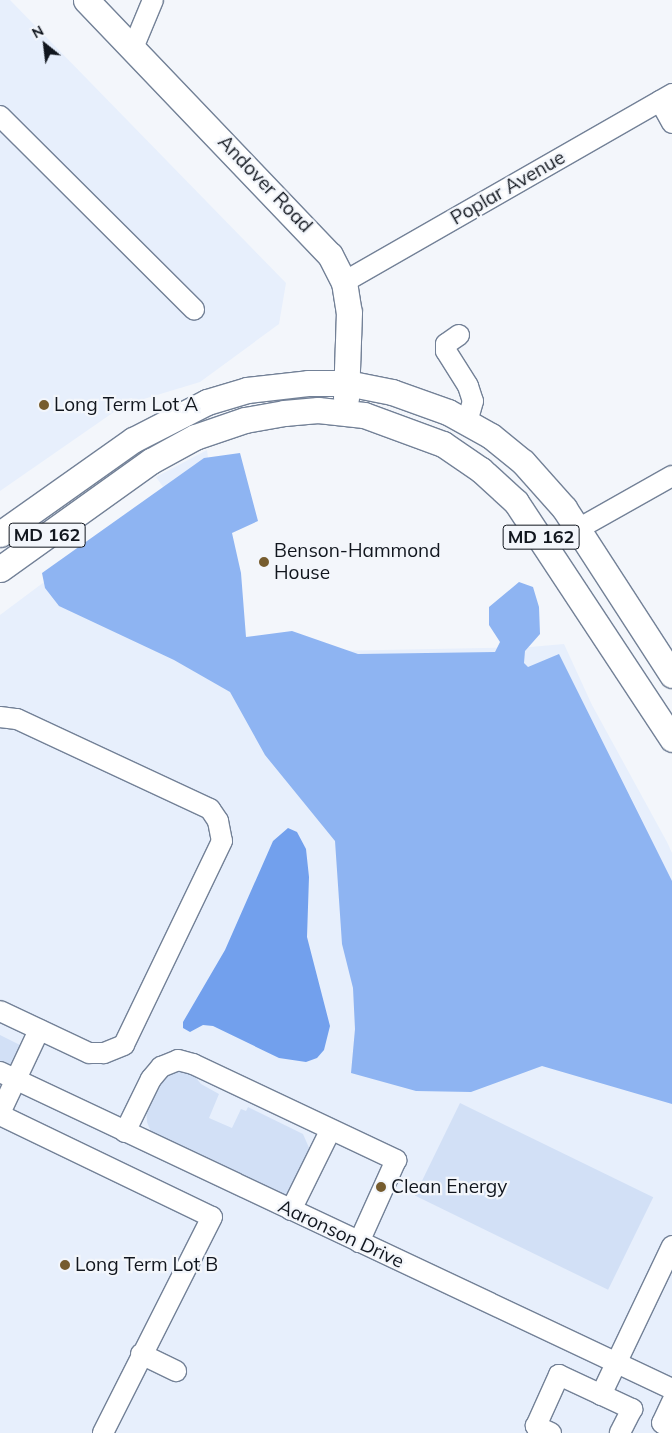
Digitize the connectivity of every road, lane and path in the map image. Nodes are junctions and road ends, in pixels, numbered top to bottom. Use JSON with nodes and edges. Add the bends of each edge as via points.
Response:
{"nodes":[{"id":1,"x":86,"y":0,"type":"edge"},
{"id":2,"x":153,"y":0,"type":"edge"},
{"id":3,"x":133,"y":48,"type":"junction"},
{"id":4,"x":666,"y":97,"type":"edge"},
{"id":5,"x":0,"y":116,"type":"edge"},
{"id":6,"x":672,"y":123,"type":"edge"},
{"id":7,"x":344,"y":282,"type":"junction"},
{"id":8,"x":194,"y":309,"type":"dead end"},
{"id":9,"x":459,"y":335,"type":"dead end"},
{"id":10,"x":347,"y":383,"type":"junction"},
{"id":11,"x":344,"y":412,"type":"junction"},
{"id":12,"x":467,"y":422,"type":"junction"},
{"id":13,"x":672,"y":476,"type":"edge"},
{"id":14,"x":578,"y":529,"type":"junction"},
{"id":15,"x":0,"y":534,"type":"edge"},
{"id":16,"x":0,"y":569,"type":"edge"},
{"id":17,"x":669,"y":664,"type":"edge"},
{"id":18,"x":0,"y":717,"type":"edge"},
{"id":19,"x":672,"y":739,"type":"edge"},
{"id":20,"x":0,"y":1012,"type":"edge"},
{"id":21,"x":39,"y":1030,"type":"junction"},
{"id":22,"x":8,"y":1076,"type":"edge"},
{"id":23,"x":0,"y":1114,"type":"edge"},
{"id":24,"x":330,"y":1131,"type":"junction"},
{"id":25,"x":125,"y":1132,"type":"junction"},
{"id":26,"x":291,"y":1210,"type":"junction"},
{"id":27,"x":359,"y":1242,"type":"junction"},
{"id":28,"x":672,"y":1246,"type":"edge"},
{"id":29,"x":141,"y":1354,"type":"junction"},
{"id":30,"x":616,"y":1362,"type":"junction"},
{"id":31,"x":176,"y":1371,"type":"dead end"},
{"id":32,"x":672,"y":1389,"type":"edge"},
{"id":33,"x":601,"y":1395,"type":"junction"},
{"id":34,"x":672,"y":1402,"type":"edge"},
{"id":35,"x":672,"y":1428,"type":"edge"},
{"id":36,"x":537,"y":1431,"type":"edge"},
{"id":37,"x":103,"y":1433,"type":"edge"},
{"id":38,"x":620,"y":1433,"type":"edge"}],
"edges":[{"from":1,"to":3,"type":"main road","name":"Andover Road"},
{"from":2,"to":3,"type":"street"},
{"from":3,"to":7,"type":"main road","name":"Andover Road","via":[[318,240]]},
{"from":4,"to":6,"type":"street"},
{"from":4,"to":7,"type":"street","name":"Poplar Avenue"},
{"from":5,"to":8,"type":"street"},
{"from":7,"to":10,"type":"main road","name":"Andover Road","via":[[350,323]]},
{"from":9,"to":12,"type":"street","via":[[446,344],[446,352],[468,386],[473,402]]},
{"from":10,"to":11,"type":"main road","name":"Andover Road"},
{"from":10,"to":12,"type":"main road","number":"MD 162","via":[[429,403]]},
{"from":10,"to":15,"type":"main road","number":"MD 162","via":[[271,386],[189,409],[133,440]]},
{"from":11,"to":16,"type":"main road","number":"MD 162","via":[[309,410],[264,416],[228,425],[181,443]]},
{"from":11,"to":19,"type":"main road","number":"MD 162","via":[[385,421],[443,444],[499,485],[548,546]]},
{"from":12,"to":14,"type":"main road","number":"MD 162","via":[[523,462],[550,490]]},
{"from":13,"to":14,"type":"street"},
{"from":14,"to":17,"type":"main road","number":"MD 162"},
{"from":18,"to":21,"type":"street","via":[[17,719],[210,808],[222,838],[219,853],[126,1042],[115,1049],[93,1054]]},
{"from":20,"to":21,"type":"street"},
{"from":21,"to":22,"type":"street"},
{"from":22,"to":23,"type":"street"},
{"from":22,"to":25,"type":"street","name":"Aaronson Drive"},
{"from":23,"to":29,"type":"street","via":[[212,1217],[179,1288]]},
{"from":24,"to":25,"type":"street","via":[[178,1060],[166,1064],[151,1079]]},
{"from":24,"to":26,"type":"street"},
{"from":24,"to":27,"type":"street","via":[[396,1160]]},
{"from":25,"to":26,"type":"street","name":"Aaronson Drive"},
{"from":26,"to":27,"type":"street","name":"Aaronson Drive"},
{"from":27,"to":30,"type":"street","name":"Aaronson Drive"},
{"from":28,"to":30,"type":"street"},
{"from":29,"to":31,"type":"street"},
{"from":29,"to":37,"type":"street"},
{"from":30,"to":32,"type":"street","name":"Aaronson Drive"},
{"from":30,"to":33,"type":"street"},
{"from":33,"to":36,"type":"street","via":[[559,1375]]},
{"from":33,"to":38,"type":"street","via":[[632,1409]]},
{"from":34,"to":35,"type":"street","via":[[662,1423]]}]}
